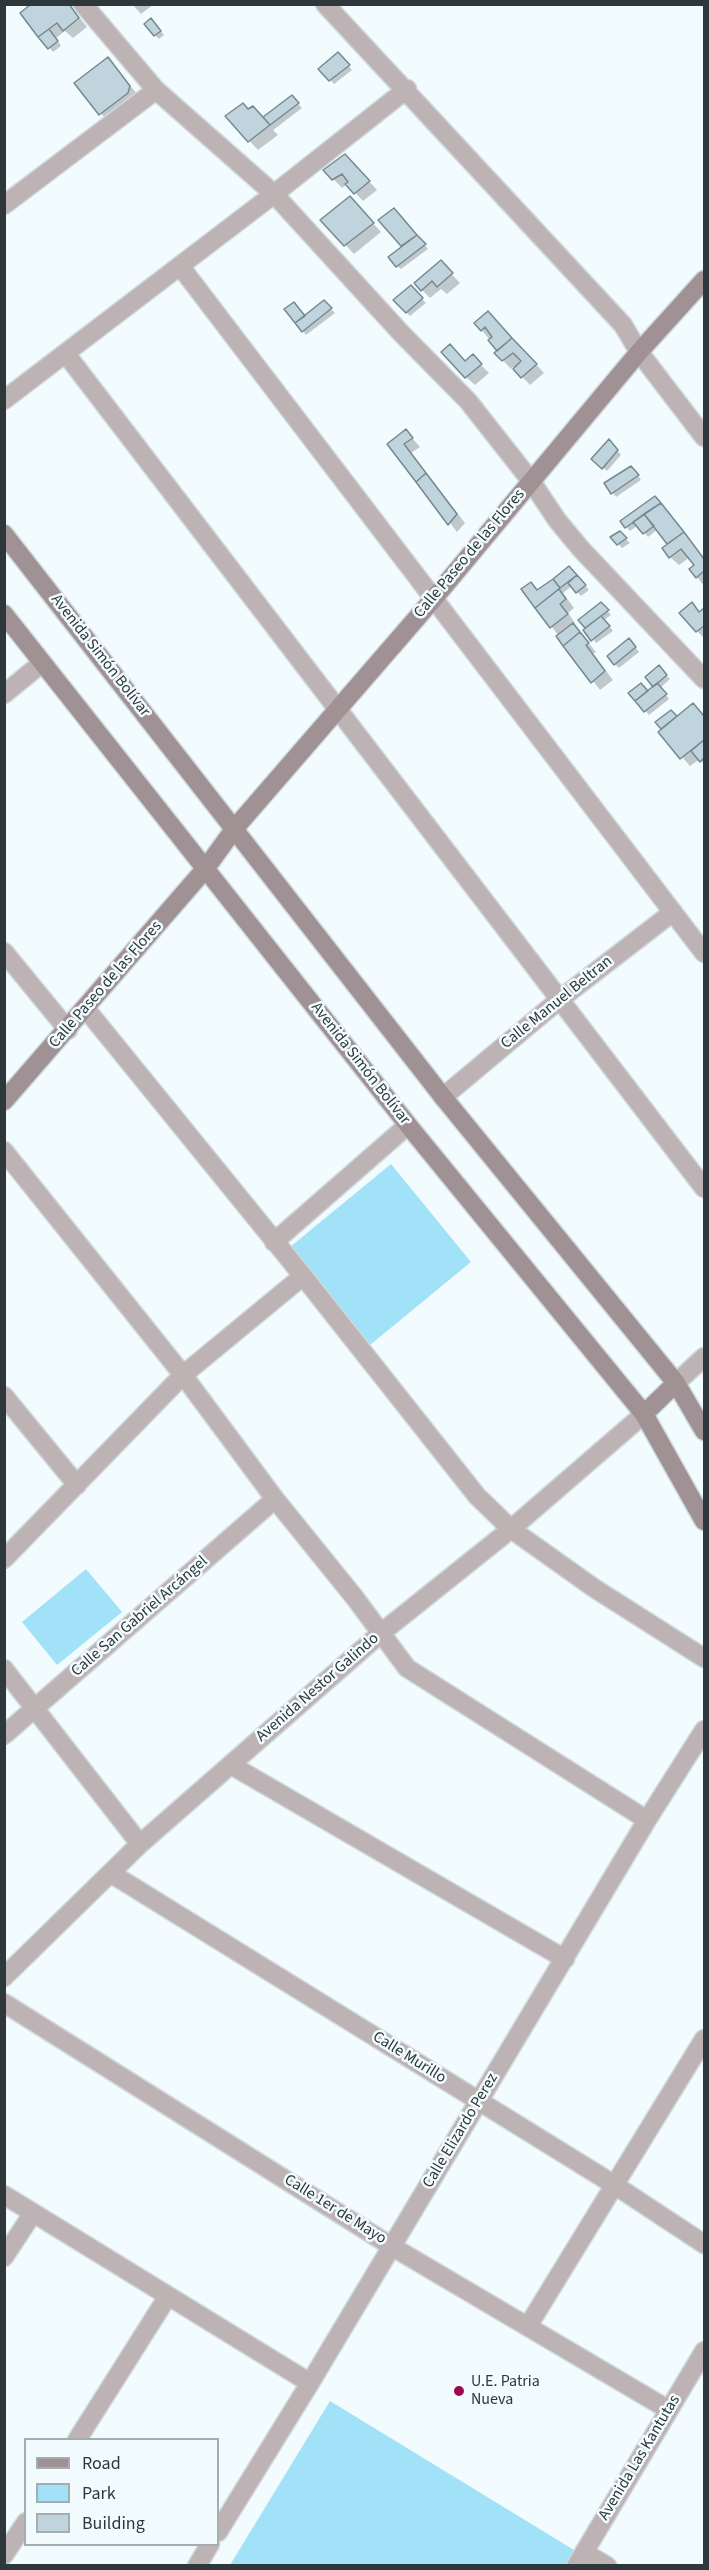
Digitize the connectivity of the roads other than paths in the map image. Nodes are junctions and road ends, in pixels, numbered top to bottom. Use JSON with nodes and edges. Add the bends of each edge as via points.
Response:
{"nodes":[{"id":1,"x":83,"y":4,"type":"edge"},
{"id":2,"x":326,"y":4,"type":"edge"},
{"id":3,"x":407,"y":89,"type":"junction"},
{"id":4,"x":156,"y":90,"type":"junction"},
{"id":5,"x":274,"y":194,"type":"junction"},
{"id":6,"x":4,"y":205,"type":"edge"},
{"id":7,"x":180,"y":266,"type":"junction"},
{"id":8,"x":705,"y":280,"type":"edge"},
{"id":9,"x":639,"y":352,"type":"junction"},
{"id":10,"x":66,"y":354,"type":"junction"},
{"id":11,"x":4,"y":400,"type":"edge"},
{"id":12,"x":705,"y":437,"type":"edge"},
{"id":13,"x":531,"y":481,"type":"junction"},
{"id":14,"x":4,"y":534,"type":"edge"},
{"id":15,"x":435,"y":597,"type":"junction"},
{"id":16,"x":4,"y":614,"type":"edge"},
{"id":17,"x":42,"y":663,"type":"junction"},
{"id":18,"x":705,"y":679,"type":"edge"},
{"id":19,"x":4,"y":694,"type":"edge"},
{"id":20,"x":337,"y":711,"type":"junction"},
{"id":21,"x":235,"y":828,"type":"junction"},
{"id":22,"x":206,"y":868,"type":"junction"},
{"id":23,"x":673,"y":912,"type":"junction"},
{"id":24,"x":4,"y":952,"type":"edge"},
{"id":25,"x":705,"y":953,"type":"edge"},
{"id":26,"x":559,"y":1000,"type":"junction"},
{"id":27,"x":86,"y":1009,"type":"junction"},
{"id":28,"x":68,"y":1030,"type":"junction"},
{"id":29,"x":443,"y":1096,"type":"junction"},
{"id":30,"x":4,"y":1101,"type":"edge"},
{"id":31,"x":408,"y":1125,"type":"junction"},
{"id":32,"x":4,"y":1151,"type":"edge"},
{"id":33,"x":705,"y":1188,"type":"edge"},
{"id":34,"x":274,"y":1242,"type":"junction"},
{"id":35,"x":303,"y":1276,"type":"junction"},
{"id":36,"x":705,"y":1358,"type":"edge"},
{"id":37,"x":183,"y":1375,"type":"junction"},
{"id":38,"x":676,"y":1383,"type":"junction"},
{"id":39,"x":4,"y":1396,"type":"edge"},
{"id":40,"x":644,"y":1414,"type":"junction"},
{"id":41,"x":705,"y":1431,"type":"edge"},
{"id":42,"x":77,"y":1485,"type":"junction"},
{"id":43,"x":275,"y":1499,"type":"junction"},
{"id":44,"x":705,"y":1521,"type":"edge"},
{"id":45,"x":511,"y":1529,"type":"junction"},
{"id":46,"x":4,"y":1559,"type":"edge"},
{"id":47,"x":381,"y":1633,"type":"junction"},
{"id":48,"x":705,"y":1658,"type":"edge"},
{"id":49,"x":4,"y":1669,"type":"edge"},
{"id":50,"x":35,"y":1708,"type":"junction"},
{"id":51,"x":705,"y":1730,"type":"edge"},
{"id":52,"x":4,"y":1735,"type":"edge"},
{"id":53,"x":231,"y":1765,"type":"junction"},
{"id":54,"x":647,"y":1820,"type":"junction"},
{"id":55,"x":140,"y":1844,"type":"junction"},
{"id":56,"x":112,"y":1874,"type":"junction"},
{"id":57,"x":565,"y":1959,"type":"junction"},
{"id":58,"x":4,"y":1977,"type":"edge"},
{"id":59,"x":4,"y":2003,"type":"edge"},
{"id":60,"x":705,"y":2039,"type":"edge"},
{"id":61,"x":479,"y":2101,"type":"junction"},
{"id":62,"x":614,"y":2184,"type":"junction"},
{"id":63,"x":4,"y":2195,"type":"edge"},
{"id":64,"x":33,"y":2213,"type":"junction"},
{"id":65,"x":705,"y":2244,"type":"edge"},
{"id":66,"x":391,"y":2246,"type":"junction"},
{"id":67,"x":4,"y":2257,"type":"edge"},
{"id":68,"x":168,"y":2296,"type":"junction"},
{"id":69,"x":528,"y":2326,"type":"junction"},
{"id":70,"x":705,"y":2351,"type":"edge"},
{"id":71,"x":310,"y":2383,"type":"junction"},
{"id":72,"x":669,"y":2409,"type":"junction"},
{"id":73,"x":78,"y":2438,"type":"edge"},
{"id":74,"x":24,"y":2525,"type":"edge"},
{"id":75,"x":219,"y":2530,"type":"edge"},
{"id":76,"x":209,"y":2546,"type":"edge"},
{"id":77,"x":4,"y":2555,"type":"edge"},
{"id":78,"x":581,"y":2559,"type":"edge"},
{"id":79,"x":197,"y":2565,"type":"edge"},
{"id":80,"x":607,"y":2565,"type":"edge"}],
"edges":[{"from":1,"to":4,"type":"street"},
{"from":2,"to":3,"type":"street"},
{"from":3,"to":5,"type":"street"},
{"from":3,"to":9,"type":"street","via":[[623,325]]},
{"from":4,"to":5,"type":"street"},
{"from":4,"to":6,"type":"street"},
{"from":5,"to":7,"type":"street"},
{"from":5,"to":13,"type":"street","via":[[468,401]]},
{"from":7,"to":10,"type":"street"},
{"from":7,"to":15,"type":"street"},
{"from":8,"to":9,"type":"street","name":"Calle Paseo de las Flores"},
{"from":9,"to":12,"type":"street"},
{"from":9,"to":13,"type":"street","name":"Calle Paseo de las Flores"},
{"from":10,"to":11,"type":"street"},
{"from":10,"to":20,"type":"street"},
{"from":13,"to":15,"type":"street","name":"Calle Paseo de las Flores"},
{"from":13,"to":18,"type":"street","via":[[581,549]]},
{"from":14,"to":21,"type":"street","name":"Avenida Simón Bolívar"},
{"from":15,"to":20,"type":"street","name":"Calle Paseo de las Flores"},
{"from":15,"to":23,"type":"street"},
{"from":16,"to":17,"type":"street","name":"Avenida Simón Bolívar"},
{"from":17,"to":19,"type":"street"},
{"from":17,"to":22,"type":"street","name":"Avenida Simón Bolívar"},
{"from":20,"to":21,"type":"street","name":"Calle Paseo de las Flores"},
{"from":20,"to":26,"type":"street"},
{"from":21,"to":22,"type":"street","name":"Calle Paseo de las Flores"},
{"from":21,"to":29,"type":"street","name":"Avenida Simón Bolívar"},
{"from":22,"to":27,"type":"street","name":"Calle Paseo de las Flores"},
{"from":22,"to":31,"type":"street","name":"Avenida Simón Bolívar"},
{"from":23,"to":25,"type":"street"},
{"from":23,"to":26,"type":"street","name":"Calle Manuel Beltran"},
{"from":24,"to":28,"type":"street"},
{"from":26,"to":29,"type":"street","name":"Calle Manuel Beltran"},
{"from":26,"to":33,"type":"street"},
{"from":27,"to":28,"type":"street","name":"Calle Paseo de las Flores"},
{"from":27,"to":34,"type":"street"},
{"from":28,"to":30,"type":"street","name":"Calle Paseo de las Flores"},
{"from":29,"to":38,"type":"street","name":"Avenida Simón Bolívar"},
{"from":31,"to":34,"type":"street"},
{"from":31,"to":40,"type":"street","name":"Avenida Simón Bolívar"},
{"from":32,"to":37,"type":"street"},
{"from":34,"to":35,"type":"street"},
{"from":35,"to":37,"type":"street"},
{"from":35,"to":45,"type":"street","via":[[477,1496]]},
{"from":36,"to":38,"type":"street"},
{"from":37,"to":42,"type":"street"},
{"from":37,"to":43,"type":"street"},
{"from":38,"to":40,"type":"street"},
{"from":38,"to":41,"type":"street","name":"Avenida Simón Bolívar"},
{"from":39,"to":42,"type":"street"},
{"from":40,"to":44,"type":"street","name":"Avenida Simón Bolívar"},
{"from":40,"to":45,"type":"street","name":"Avenida Nestor Galindo"},
{"from":42,"to":46,"type":"street"},
{"from":43,"to":47,"type":"street"},
{"from":43,"to":50,"type":"street","name":"Calle San Gabriel Arcángel"},
{"from":45,"to":47,"type":"street","name":"Avenida Nestor Galindo"},
{"from":45,"to":48,"type":"street","via":[[594,1588]]},
{"from":47,"to":53,"type":"street","name":"Avenida Nestor Galindo"},
{"from":47,"to":54,"type":"street","via":[[407,1668]]},
{"from":49,"to":50,"type":"street"},
{"from":50,"to":52,"type":"street","name":"Calle San Gabriel Arcángel"},
{"from":50,"to":55,"type":"street"},
{"from":51,"to":54,"type":"street","name":"Calle Elizardo Perez"},
{"from":53,"to":55,"type":"street","name":"Avenida Nestor Galindo"},
{"from":53,"to":57,"type":"street"},
{"from":54,"to":57,"type":"street","name":"Calle Elizardo Perez"},
{"from":55,"to":56,"type":"street","name":"Avenida Nestor Galindo"},
{"from":56,"to":58,"type":"street","name":"Avenida Nestor Galindo"},
{"from":56,"to":61,"type":"street","name":"Calle Murillo"},
{"from":57,"to":61,"type":"street","name":"Calle Elizardo Perez"},
{"from":59,"to":66,"type":"street","name":"Calle 1er de Mayo"},
{"from":60,"to":62,"type":"street"},
{"from":61,"to":62,"type":"street","name":"Calle Murillo"},
{"from":61,"to":66,"type":"street","name":"Calle Elizardo Perez"},
{"from":62,"to":65,"type":"street","name":"Calle Murillo"},
{"from":62,"to":69,"type":"street"},
{"from":63,"to":64,"type":"street"},
{"from":64,"to":67,"type":"street"},
{"from":64,"to":68,"type":"street"},
{"from":66,"to":69,"type":"street","name":"Calle 1er de Mayo"},
{"from":66,"to":71,"type":"street","name":"Calle Elizardo Perez"},
{"from":68,"to":71,"type":"street"},
{"from":68,"to":73,"type":"street"},
{"from":69,"to":72,"type":"street","name":"Calle 1er de Mayo"},
{"from":70,"to":72,"type":"street","name":"Avenida Las Kantutas"},
{"from":71,"to":75,"type":"street","name":"Calle Elizardo Perez"},
{"from":72,"to":78,"type":"street","name":"Avenida Las Kantutas"},
{"from":74,"to":77,"type":"street"},
{"from":76,"to":79,"type":"street"},
{"from":78,"to":80,"type":"street"}]}
